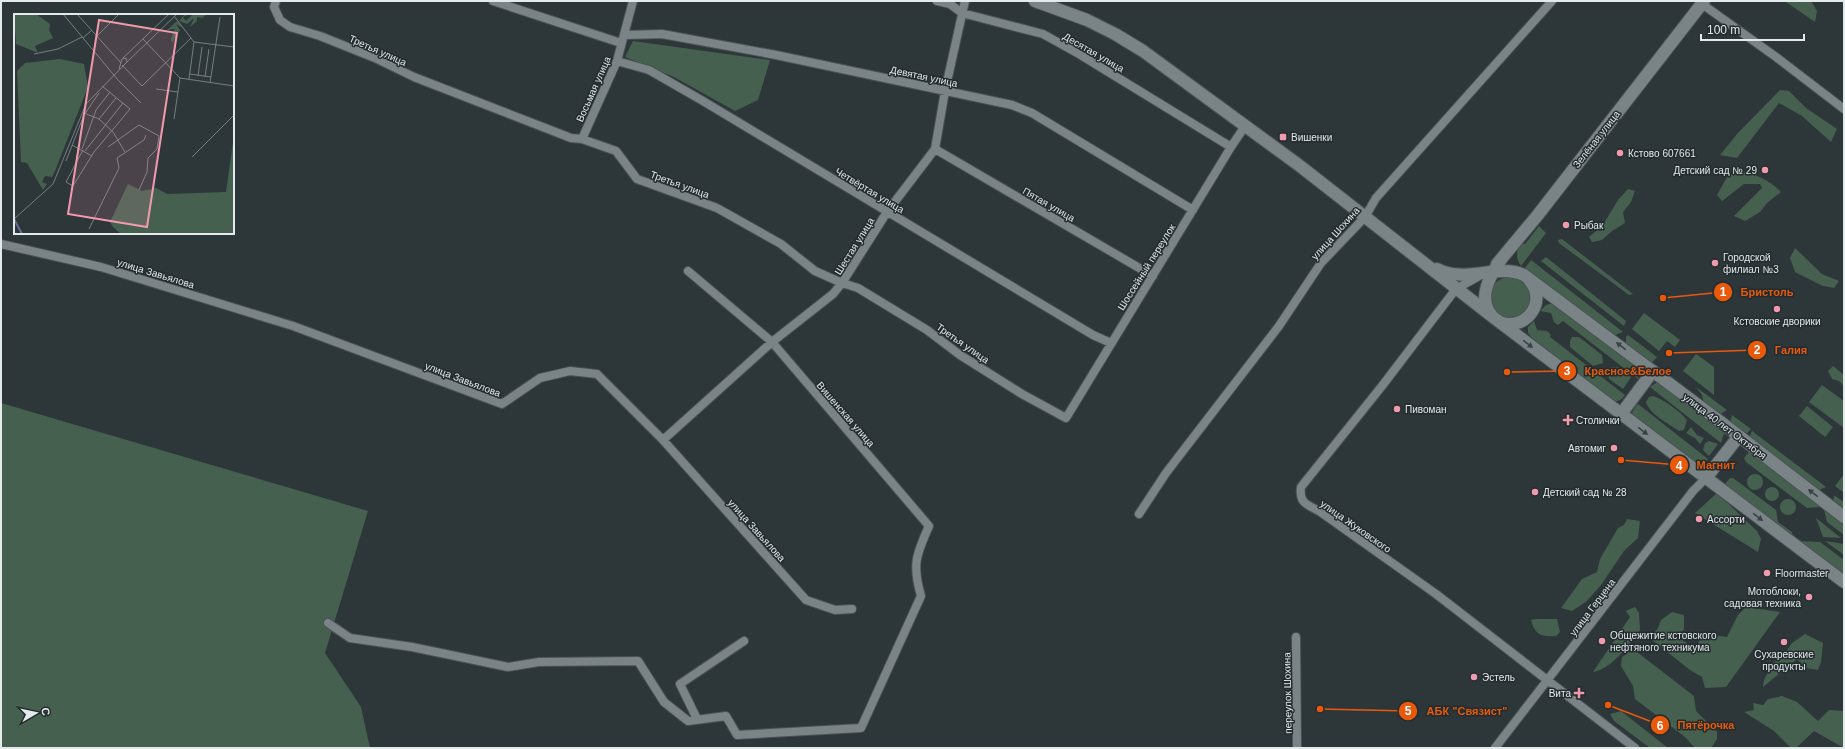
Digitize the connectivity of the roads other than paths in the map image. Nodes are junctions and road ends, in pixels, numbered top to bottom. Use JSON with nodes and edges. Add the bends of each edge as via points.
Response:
{"nodes":[{"id":1,"x":493,"y":1,"type":"edge"},
{"id":2,"x":633,"y":1,"type":"edge"},
{"id":3,"x":937,"y":1,"type":"edge"},
{"id":4,"x":965,"y":1,"type":"edge"},
{"id":5,"x":1035,"y":1,"type":"edge"},
{"id":6,"x":1552,"y":1,"type":"edge"},
{"id":7,"x":1703,"y":2,"type":"edge"},
{"id":8,"x":275,"y":4,"type":"edge"},
{"id":9,"x":962,"y":13,"type":"junction"},
{"id":10,"x":625,"y":35,"type":"junction"},
{"id":11,"x":621,"y":43,"type":"junction"},
{"id":12,"x":617,"y":61,"type":"junction"},
{"id":13,"x":945,"y":91,"type":"junction"},
{"id":14,"x":1844,"y":109,"type":"edge"},
{"id":15,"x":1245,"y":126,"type":"junction"},
{"id":16,"x":582,"y":139,"type":"junction"},
{"id":17,"x":1231,"y":147,"type":"junction"},
{"id":18,"x":935,"y":149,"type":"junction"},
{"id":19,"x":1193,"y":210,"type":"junction"},
{"id":20,"x":887,"y":212,"type":"junction"},
{"id":21,"x":1365,"y":217,"type":"junction"},
{"id":22,"x":1522,"y":234,"type":"junction"},
{"id":23,"x":1,"y":244,"type":"edge"},
{"id":24,"x":1426,"y":264,"type":"junction"},
{"id":25,"x":688,"y":271,"type":"dead end"},
{"id":26,"x":1153,"y":276,"type":"junction"},
{"id":27,"x":1489,"y":277,"type":"junction"},
{"id":28,"x":1526,"y":277,"type":"junction"},
{"id":29,"x":842,"y":283,"type":"junction"},
{"id":30,"x":1456,"y":289,"type":"junction"},
{"id":31,"x":1495,"y":319,"type":"junction"},
{"id":32,"x":772,"y":342,"type":"junction"},
{"id":33,"x":1111,"y":343,"type":"junction"},
{"id":34,"x":1653,"y":371,"type":"junction"},
{"id":35,"x":1621,"y":414,"type":"junction"},
{"id":36,"x":1066,"y":418,"type":"joint"},
{"id":37,"x":1739,"y":436,"type":"junction"},
{"id":38,"x":663,"y":440,"type":"junction"},
{"id":39,"x":1706,"y":478,"type":"junction"},
{"id":40,"x":1140,"y":514,"type":"dead end"},
{"id":41,"x":1844,"y":517,"type":"edge"},
{"id":42,"x":1844,"y":582,"type":"edge"},
{"id":43,"x":852,"y":609,"type":"dead end"},
{"id":44,"x":328,"y":623,"type":"dead end"},
{"id":45,"x":1296,"y":637,"type":"dead end"},
{"id":46,"x":744,"y":641,"type":"dead end"},
{"id":47,"x":1548,"y":682,"type":"junction"},
{"id":48,"x":697,"y":719,"type":"junction"},
{"id":49,"x":1298,"y":748,"type":"edge"},
{"id":50,"x":1496,"y":748,"type":"edge"},
{"id":51,"x":1635,"y":748,"type":"edge"}],
"edges":[{"from":1,"to":11,"type":"street"},
{"from":2,"to":10,"type":"street","name":"Восьмая улица"},
{"from":3,"to":9,"type":"street","name":"Десятая улица","via":[[950,4]]},
{"from":4,"to":9,"type":"street","name":"Шестая улица"},
{"from":5,"to":15,"type":"main road","via":[[1087,20],[1115,34],[1143,51]]},
{"from":6,"to":21,"type":"street","name":"улица Шохина","via":[[1376,198]]},
{"from":7,"to":14,"type":"street"},
{"from":7,"to":22,"type":"main road","name":"Зелёная улица"},
{"from":8,"to":16,"type":"street","name":"Третья улица","via":[[280,20],[290,27],[341,44],[414,77],[571,138]]},
{"from":9,"to":13,"type":"street","name":"Шестая улица"},
{"from":9,"to":17,"type":"street","name":"Десятая улица","via":[[1043,34]]},
{"from":10,"to":11,"type":"street","name":"Восьмая улица"},
{"from":10,"to":13,"type":"street","name":"Девятая улица","via":[[662,34]]},
{"from":11,"to":12,"type":"street","name":"Восьмая улица"},
{"from":12,"to":16,"type":"street","name":"Восьмая улица"},
{"from":12,"to":20,"type":"street","name":"Четвёртая улица","via":[[649,70]]},
{"from":13,"to":18,"type":"street","name":"Шестая улица"},
{"from":13,"to":19,"type":"street","name":"Девятая улица","via":[[1012,105],[1032,113]]},
{"from":15,"to":17,"type":"street","name":"Шоссейный переулок"},
{"from":15,"to":21,"type":"main road"},
{"from":16,"to":29,"type":"street","name":"Третья улица","via":[[616,151],[637,179],[717,208],[781,244],[815,271]]},
{"from":17,"to":19,"type":"street","name":"Шоссейный переулок"},
{"from":18,"to":20,"type":"street","name":"Шестая улица"},
{"from":18,"to":26,"type":"street","name":"Пятая улица"},
{"from":19,"to":26,"type":"street","name":"Шоссейный переулок"},
{"from":20,"to":29,"type":"street","name":"Шестая улица"},
{"from":20,"to":33,"type":"street","name":"Четвёртая улица","via":[[1086,331]]},
{"from":21,"to":24,"type":"main road"},
{"from":21,"to":40,"type":"street","name":"улица Шохина","via":[[1321,263],[1279,326],[1166,473]]},
{"from":22,"to":27,"type":"main road","name":"Зелёная улица"},
{"from":22,"to":28,"type":"main road","via":[[1513,254],[1517,268]]},
{"from":23,"to":38,"type":"street","name":"улица Завьялова","via":[[102,267],[293,326],[502,404],[540,378],[570,371],[597,374]]},
{"from":24,"to":27,"type":"main road","name":"улица 40 лет Октября","via":[[1442,272]]},
{"from":24,"to":30,"type":"main road"},
{"from":25,"to":32,"type":"street","name":"Вишенская улица"},
{"from":26,"to":33,"type":"street","name":"Шоссейный переулок"},
{"from":27,"to":28,"type":"main road","name":"улица 40 лет Октября","via":[[1510,272]]},
{"from":27,"to":30,"type":"street","name":"улица Жуковского"},
{"from":27,"to":31,"type":"main road","via":[[1484,293],[1485,304]]},
{"from":28,"to":31,"type":"main road","via":[[1535,287],[1537,297],[1530,316],[1517,324],[1506,324]]},
{"from":34,"to":28,"type":"main road","name":"улица 40 лет Октября","one_way":true},
{"from":29,"to":32,"type":"street","name":"Шестая улица","via":[[833,294]]},
{"from":29,"to":36,"type":"street","name":"Третья улица","via":[[858,288],[927,330],[960,355],[1022,394]]},
{"from":30,"to":31,"type":"main road"},
{"from":30,"to":47,"type":"street","name":"улица Жуковского","via":[[1301,486],[1300,495],[1303,502],[1436,594]]},
{"from":31,"to":35,"type":"main road","one_way":true},
{"from":32,"to":38,"type":"street","name":"Шестая улица"},
{"from":32,"to":48,"type":"street","name":"Вишенская улица","via":[[929,526],[917,552],[916,578],[921,596],[862,728],[737,735],[726,716]]},
{"from":33,"to":36,"type":"street","name":"Шоссейный переулок"},
{"from":34,"to":35,"type":"main road"},
{"from":34,"to":37,"type":"main road","name":"улица 40 лет Октября"},
{"from":35,"to":39,"type":"main road","one_way":true},
{"from":37,"to":39,"type":"main road"},
{"from":41,"to":37,"type":"main road","name":"улица 40 лет Октября","one_way":true},
{"from":38,"to":43,"type":"street","name":"улица Завьялова","via":[[806,600],[835,610]]},
{"from":39,"to":42,"type":"main road","one_way":true},
{"from":39,"to":47,"type":"street","name":"улица Герцена","via":[[1685,501]]},
{"from":44,"to":48,"type":"street","via":[[350,638],[412,647],[508,667],[539,662],[638,661],[664,702],[688,720]]},
{"from":45,"to":49,"type":"street","name":"переулок Шохина"},
{"from":46,"to":48,"type":"street","via":[[680,684]]},
{"from":47,"to":50,"type":"street","name":"улица Герцена"},
{"from":47,"to":51,"type":"street","name":"улица Жуковского"}]}
